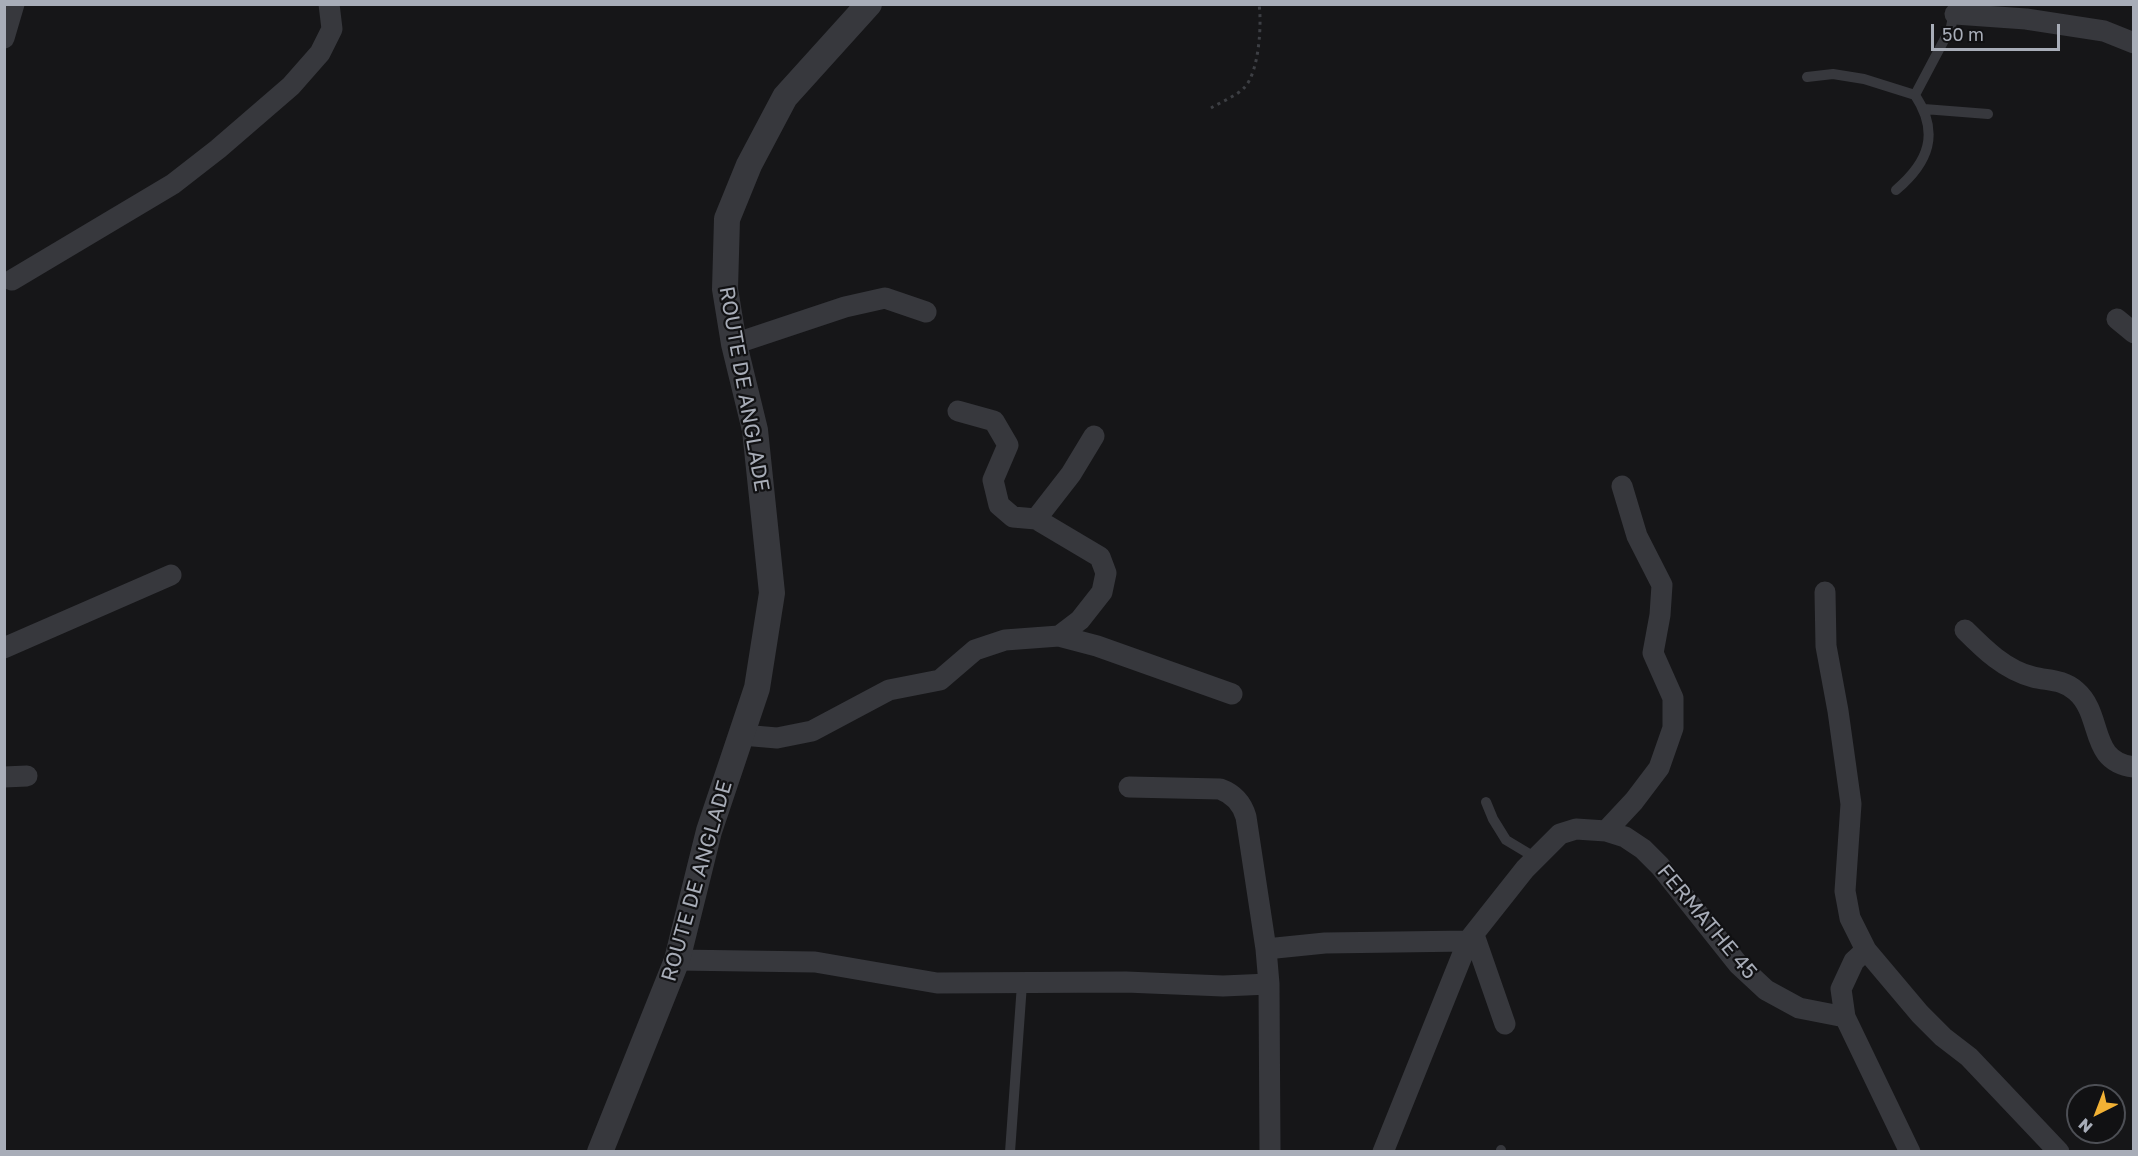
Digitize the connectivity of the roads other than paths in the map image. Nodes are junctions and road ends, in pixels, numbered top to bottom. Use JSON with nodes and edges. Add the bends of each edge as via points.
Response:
{"nodes":[{"id":1,"x":14,"y":4,"type":"edge"},
{"id":2,"x":329,"y":4,"type":"edge"},
{"id":3,"x":869,"y":4,"type":"edge"},
{"id":4,"x":1954,"y":9,"type":"edge"},
{"id":5,"x":4,"y":38,"type":"edge"},
{"id":6,"x":2133,"y":43,"type":"edge"},
{"id":7,"x":1807,"y":77,"type":"dead end"},
{"id":8,"x":1915,"y":95,"type":"junction"},
{"id":9,"x":1924,"y":109,"type":"junction"},
{"id":10,"x":1988,"y":114,"type":"dead end"},
{"id":11,"x":1896,"y":190,"type":"dead end"},
{"id":12,"x":12,"y":280,"type":"dead end"},
{"id":13,"x":926,"y":312,"type":"dead end"},
{"id":14,"x":2117,"y":319,"type":"dead end"},
{"id":15,"x":2133,"y":333,"type":"edge"},
{"id":16,"x":734,"y":344,"type":"junction"},
{"id":17,"x":958,"y":411,"type":"dead end"},
{"id":18,"x":1094,"y":436,"type":"dead end"},
{"id":19,"x":1622,"y":486,"type":"dead end"},
{"id":20,"x":1036,"y":519,"type":"junction"},
{"id":21,"x":171,"y":575,"type":"dead end"},
{"id":22,"x":1825,"y":592,"type":"dead end"},
{"id":23,"x":1965,"y":630,"type":"dead end"},
{"id":24,"x":1059,"y":636,"type":"junction"},
{"id":25,"x":4,"y":648,"type":"edge"},
{"id":26,"x":1232,"y":694,"type":"dead end"},
{"id":27,"x":742,"y":735,"type":"junction"},
{"id":28,"x":2133,"y":767,"type":"edge"},
{"id":29,"x":27,"y":776,"type":"dead end"},
{"id":30,"x":4,"y":777,"type":"edge"},
{"id":31,"x":1129,"y":787,"type":"dead end"},
{"id":32,"x":1486,"y":802,"type":"dead end"},
{"id":33,"x":1606,"y":831,"type":"junction"},
{"id":34,"x":1536,"y":858,"type":"junction"},
{"id":35,"x":1471,"y":938,"type":"junction"},
{"id":36,"x":1266,"y":949,"type":"junction"},
{"id":37,"x":1866,"y":950,"type":"junction"},
{"id":38,"x":677,"y":960,"type":"junction"},
{"id":39,"x":1022,"y":984,"type":"junction"},
{"id":40,"x":1269,"y":984,"type":"junction"},
{"id":41,"x":1845,"y":1017,"type":"junction"},
{"id":42,"x":1504,"y":1024,"type":"dead end"},
{"id":43,"x":600,"y":1152,"type":"edge"},
{"id":44,"x":1010,"y":1152,"type":"edge"},
{"id":45,"x":1270,"y":1152,"type":"edge"},
{"id":46,"x":1383,"y":1152,"type":"edge"},
{"id":47,"x":1910,"y":1152,"type":"edge"},
{"id":48,"x":2059,"y":1152,"type":"edge"}],
"edges":[{"from":1,"to":5,"type":"street"},
{"from":2,"to":12,"type":"street","via":[[332,29],[320,53],[291,86],[173,184]]},
{"from":3,"to":16,"type":"street","name":"ROUTE DE ANGLADE","via":[[786,97],[749,165],[727,219],[725,289]]},
{"from":4,"to":6,"type":"street","via":[[2104,31]]},
{"from":4,"to":8,"type":"lane","via":[[1951,27]]},
{"from":7,"to":8,"type":"lane","via":[[1833,74],[1864,79]]},
{"from":8,"to":9,"type":"lane"},
{"from":9,"to":10,"type":"lane"},
{"from":9,"to":11,"type":"lane","via":[[1929,139],[1924,159]]},
{"from":13,"to":16,"type":"street","via":[[885,298],[845,307]]},
{"from":14,"to":15,"type":"street"},
{"from":16,"to":27,"type":"street","name":"ROUTE DE ANGLADE","via":[[755,430],[772,593],[757,688]]},
{"from":17,"to":20,"type":"street","via":[[994,421],[1008,445],[993,480],[999,505],[1013,516]]},
{"from":18,"to":20,"type":"street"},
{"from":19,"to":33,"type":"street","via":[[1637,536],[1662,585],[1653,653],[1673,698],[1672,728],[1659,768]]},
{"from":20,"to":24,"type":"street","via":[[1100,557],[1106,573],[1102,592],[1080,620]]},
{"from":21,"to":25,"type":"street"},
{"from":22,"to":37,"type":"street","via":[[1826,646],[1851,804],[1845,891],[1850,918]]},
{"from":23,"to":28,"type":"street","via":[[1987,652],[2012,668],[2033,677],[2061,681],[2077,692],[2088,707],[2105,753],[2115,763]]},
{"from":24,"to":26,"type":"street"},
{"from":24,"to":27,"type":"street","via":[[1005,640],[975,650],[940,680],[889,690],[812,731],[777,738]]},
{"from":27,"to":38,"type":"street","name":"ROUTE DE ANGLADE","via":[[709,831]]},
{"from":29,"to":30,"type":"street"},
{"from":31,"to":36,"type":"street","via":[[1220,789],[1237,799],[1246,817]]},
{"from":32,"to":34,"type":"lane","via":[[1506,840]]},
{"from":33,"to":34,"type":"street","name":"FERMATHE 45","via":[[1576,829],[1560,834]]},
{"from":33,"to":41,"type":"street","name":"FERMATHE 45","via":[[1643,849],[1738,964],[1766,990],[1798,1008]]},
{"from":34,"to":35,"type":"street","name":"FERMATHE 45"},
{"from":35,"to":36,"type":"street"},
{"from":35,"to":42,"type":"street"},
{"from":35,"to":46,"type":"street","name":"FERMATHE 45"},
{"from":36,"to":40,"type":"street"},
{"from":37,"to":41,"type":"street","via":[[1854,961],[1841,989]]},
{"from":37,"to":48,"type":"street","via":[[1920,1014],[1969,1057]]},
{"from":38,"to":39,"type":"street","via":[[816,962],[937,983]]},
{"from":38,"to":43,"type":"street","name":"ROUTE DE ANGLADE"},
{"from":39,"to":40,"type":"street"},
{"from":39,"to":44,"type":"lane"},
{"from":40,"to":45,"type":"street"},
{"from":41,"to":47,"type":"street"}]}
